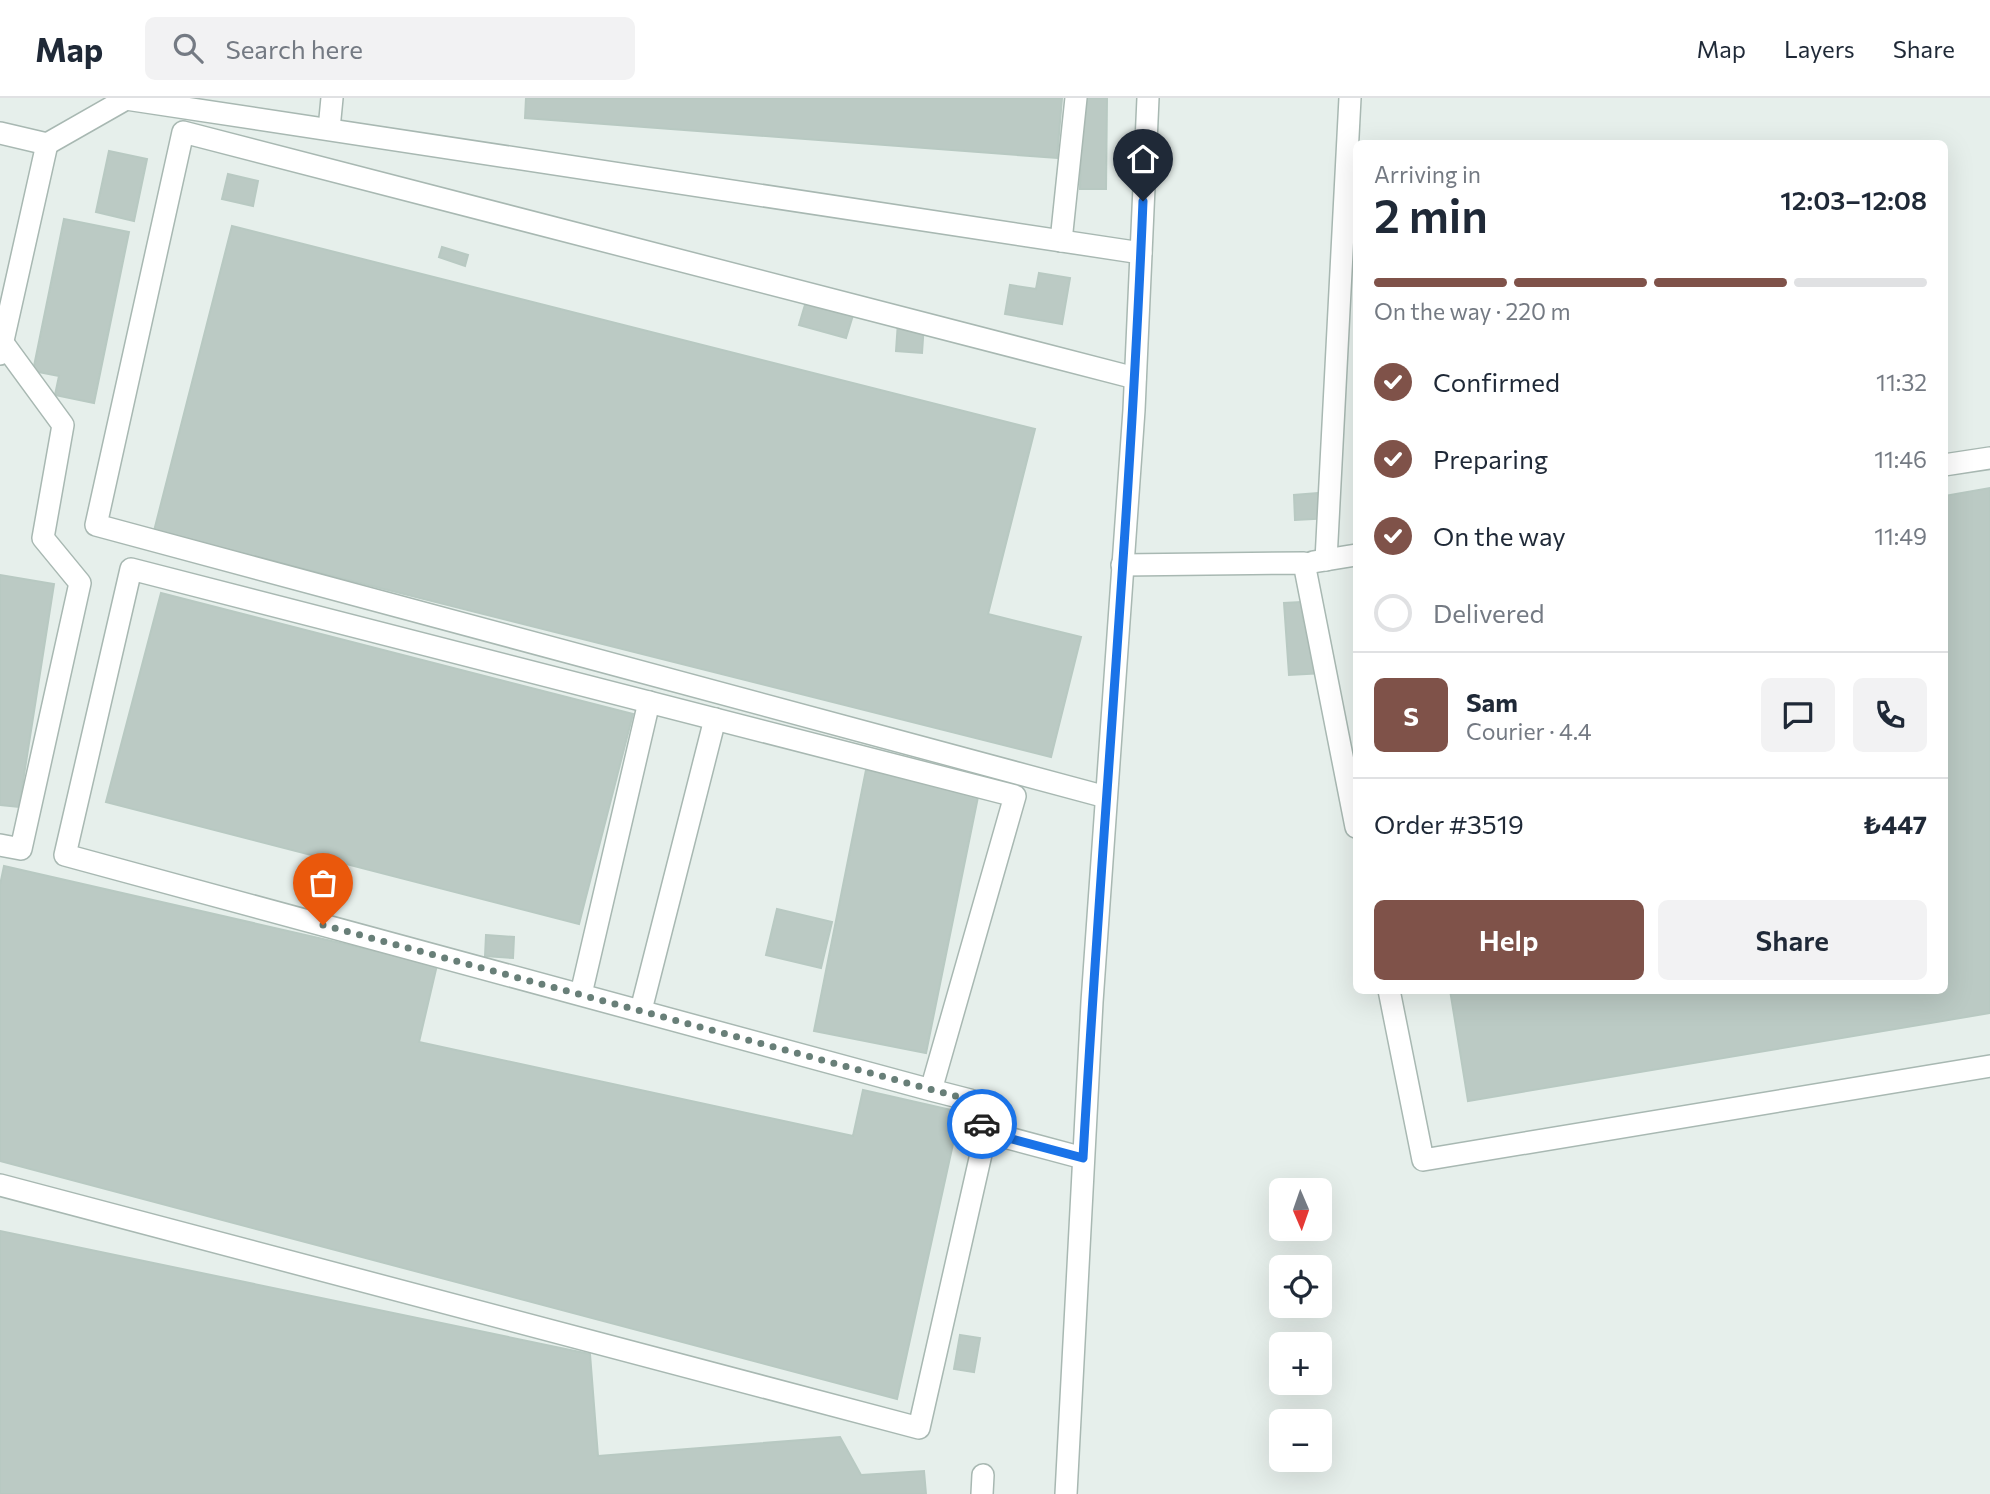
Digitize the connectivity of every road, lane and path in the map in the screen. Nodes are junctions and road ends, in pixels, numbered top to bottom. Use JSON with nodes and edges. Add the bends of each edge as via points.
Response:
{"nodes":[{"id":1,"x":332,"y":98,"type":"edge"},
{"id":2,"x":1076,"y":98,"type":"edge"},
{"id":3,"x":1148,"y":98,"type":"edge"},
{"id":4,"x":1350,"y":98,"type":"edge"},
{"id":5,"x":329,"y":130,"type":"junction"},
{"id":6,"x":0,"y":133,"type":"edge"},
{"id":7,"x":47,"y":144,"type":"junction"},
{"id":8,"x":1061,"y":241,"type":"junction"},
{"id":9,"x":1141,"y":253,"type":"junction"},
{"id":10,"x":1,"y":349,"type":"edge"},
{"id":11,"x":1135,"y":378,"type":"junction"},
{"id":12,"x":1990,"y":458,"type":"edge"},
{"id":13,"x":1948,"y":464,"type":"edge"},
{"id":14,"x":1353,"y":556,"type":"edge"},
{"id":15,"x":1326,"y":560,"type":"junction"},
{"id":16,"x":1304,"y":563,"type":"junction"},
{"id":17,"x":1122,"y":565,"type":"junction"},
{"id":18,"x":649,"y":702,"type":"junction"},
{"id":19,"x":715,"y":719,"type":"junction"},
{"id":20,"x":1106,"y":797,"type":"junction"},
{"id":21,"x":1353,"y":812,"type":"edge"},
{"id":22,"x":0,"y":845,"type":"edge"},
{"id":23,"x":581,"y":994,"type":"junction"},
{"id":24,"x":1390,"y":994,"type":"edge"},
{"id":25,"x":641,"y":1010,"type":"junction"},
{"id":26,"x":1990,"y":1066,"type":"edge"},
{"id":27,"x":932,"y":1090,"type":"junction"},
{"id":28,"x":986,"y":1132,"type":"junction"},
{"id":29,"x":1083,"y":1158,"type":"junction"},
{"id":30,"x":0,"y":1185,"type":"edge"},
{"id":31,"x":1066,"y":1494,"type":"edge"}],
"edges":[{"from":1,"to":5,"type":"street"},
{"from":2,"to":8,"type":"street"},
{"from":3,"to":9,"type":"street"},
{"from":4,"to":15,"type":"street"},
{"from":5,"to":7,"type":"street","via":[[125,99]]},
{"from":5,"to":8,"type":"street"},
{"from":6,"to":7,"type":"street"},
{"from":7,"to":10,"type":"street"},
{"from":8,"to":9,"type":"street"},
{"from":9,"to":11,"type":"street"},
{"from":10,"to":22,"type":"street","via":[[63,425],[43,538],[80,583],[21,849]]},
{"from":11,"to":17,"type":"street"},
{"from":11,"to":20,"type":"street","via":[[183,132],[96,525]]},
{"from":12,"to":13,"type":"street"},
{"from":14,"to":15,"type":"street"},
{"from":15,"to":16,"type":"street"},
{"from":16,"to":17,"type":"street"},
{"from":16,"to":21,"type":"street"},
{"from":17,"to":20,"type":"street"},
{"from":18,"to":19,"type":"street"},
{"from":18,"to":23,"type":"street"},
{"from":18,"to":23,"type":"street","via":[[131,569],[65,855]]},
{"from":19,"to":25,"type":"street"},
{"from":19,"to":27,"type":"street","via":[[1015,796]]},
{"from":20,"to":29,"type":"street"},
{"from":23,"to":25,"type":"street"},
{"from":24,"to":26,"type":"street","via":[[1423,1160]]},
{"from":25,"to":27,"type":"street"},
{"from":27,"to":28,"type":"street","via":[[970,1100]]},
{"from":28,"to":29,"type":"street"},
{"from":28,"to":30,"type":"street","via":[[919,1428]]},
{"from":29,"to":31,"type":"street"}]}
